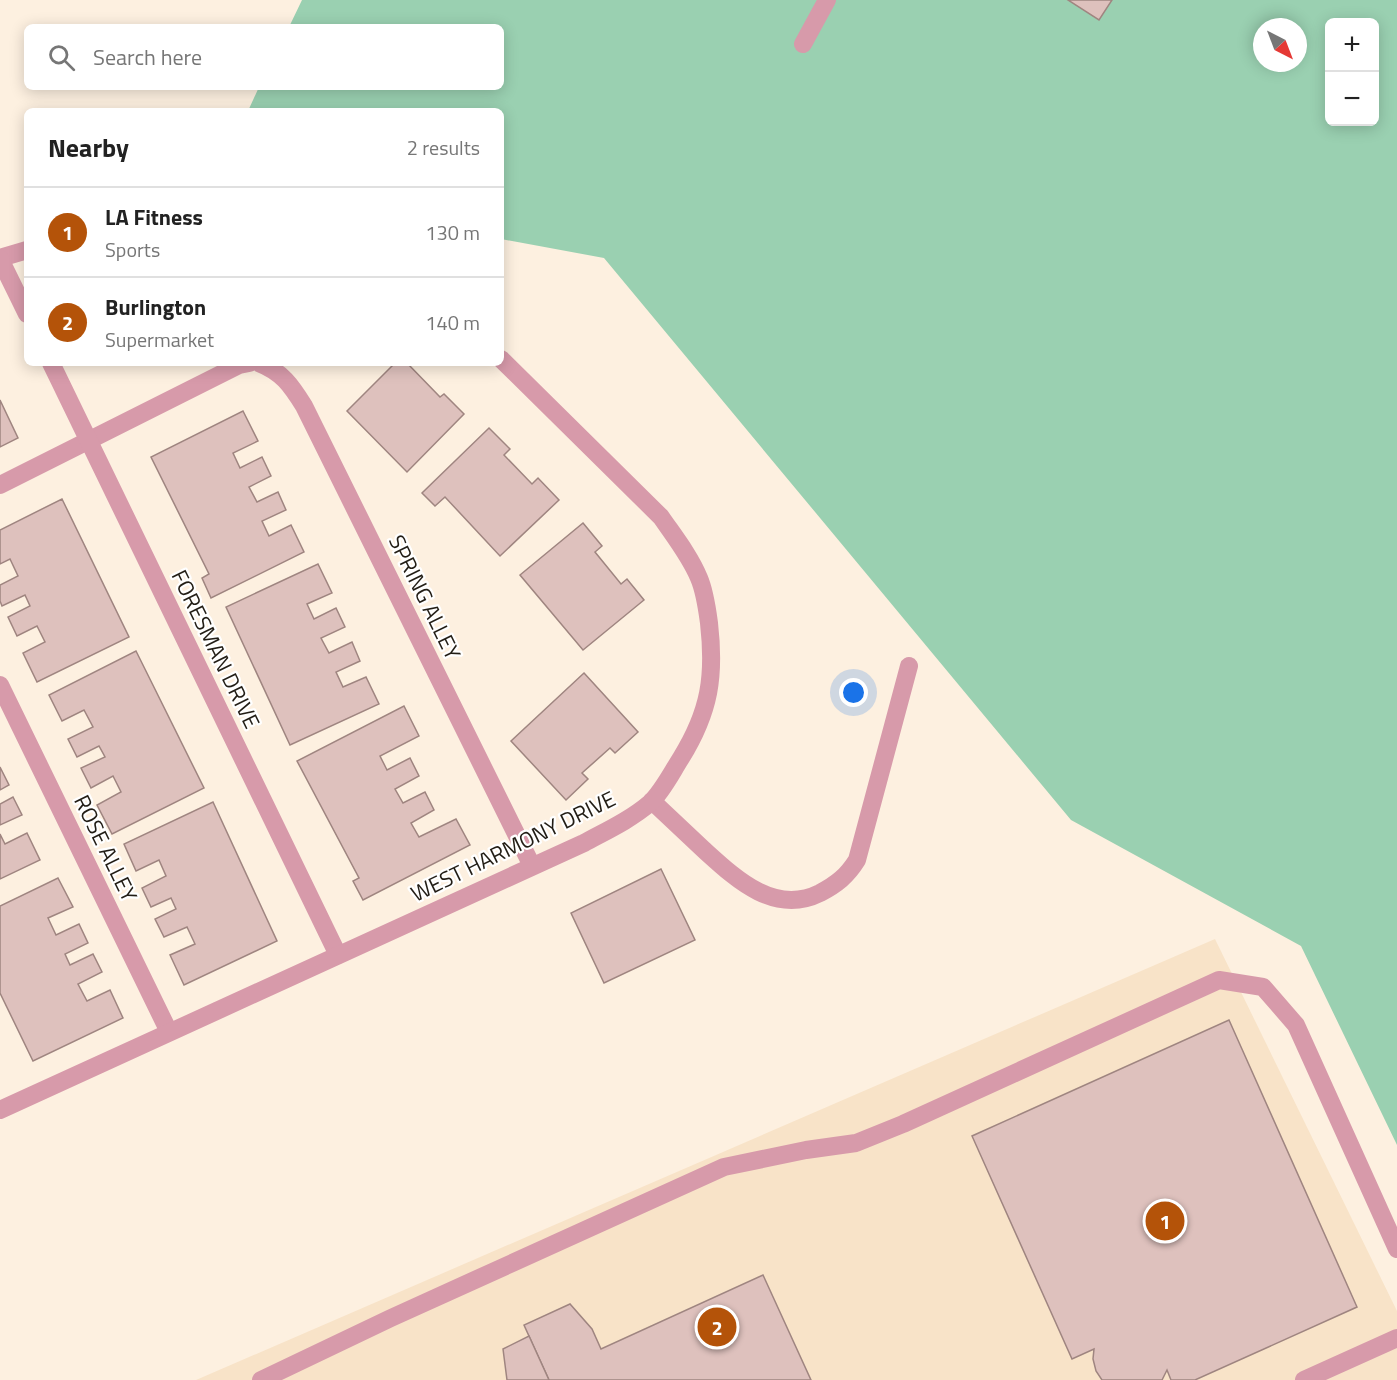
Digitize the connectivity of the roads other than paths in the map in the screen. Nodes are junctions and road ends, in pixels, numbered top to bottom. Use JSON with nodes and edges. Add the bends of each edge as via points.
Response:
{"nodes":[{"id":1,"x":827,"y":0,"type":"edge"},
{"id":2,"x":803,"y":44,"type":"dead end"},
{"id":3,"x":24,"y":251,"type":"edge"},
{"id":4,"x":0,"y":258,"type":"edge"},
{"id":5,"x":24,"y":308,"type":"edge"},
{"id":6,"x":504,"y":362,"type":"edge"},
{"id":7,"x":52,"y":366,"type":"edge"},
{"id":8,"x":237,"y":366,"type":"edge"},
{"id":9,"x":267,"y":366,"type":"edge"},
{"id":10,"x":88,"y":440,"type":"junction"},
{"id":11,"x":0,"y":485,"type":"edge"},
{"id":12,"x":909,"y":666,"type":"dead end"},
{"id":13,"x":0,"y":685,"type":"edge"},
{"id":14,"x":652,"y":801,"type":"junction"},
{"id":15,"x":532,"y":866,"type":"junction"},
{"id":16,"x":338,"y":956,"type":"junction"},
{"id":17,"x":170,"y":1032,"type":"junction"},
{"id":18,"x":1,"y":1106,"type":"edge"},
{"id":19,"x":1397,"y":1249,"type":"edge"},
{"id":20,"x":1397,"y":1338,"type":"edge"},
{"id":21,"x":261,"y":1380,"type":"edge"},
{"id":22,"x":1304,"y":1380,"type":"edge"}],
"edges":[{"from":1,"to":2,"type":"street"},
{"from":3,"to":4,"type":"street"},
{"from":4,"to":5,"type":"street"},
{"from":6,"to":14,"type":"street","name":"WEST HARMONY DRIVE","via":[[661,517],[700,579],[712,648],[711,681],[690,743]]},
{"from":7,"to":10,"type":"street","name":"FORESMAN DRIVE"},
{"from":8,"to":10,"type":"street"},
{"from":9,"to":15,"type":"street","name":"SPRING ALLEY","via":[[284,377],[304,406]]},
{"from":10,"to":11,"type":"street"},
{"from":10,"to":16,"type":"street","name":"FORESMAN DRIVE"},
{"from":12,"to":14,"type":"street","via":[[857,860],[836,885],[794,900],[755,891],[735,878]]},
{"from":13,"to":17,"type":"street","name":"ROSE ALLEY"},
{"from":14,"to":15,"type":"street","name":"WEST HARMONY DRIVE","via":[[618,824]]},
{"from":15,"to":16,"type":"street","name":"WEST HARMONY DRIVE"},
{"from":16,"to":17,"type":"street","name":"WEST HARMONY DRIVE"},
{"from":17,"to":18,"type":"street","name":"WEST HARMONY DRIVE"},
{"from":19,"to":21,"type":"street","via":[[1296,1025],[1263,987],[1219,980],[856,1143],[724,1167]]},
{"from":20,"to":22,"type":"street"}]}
